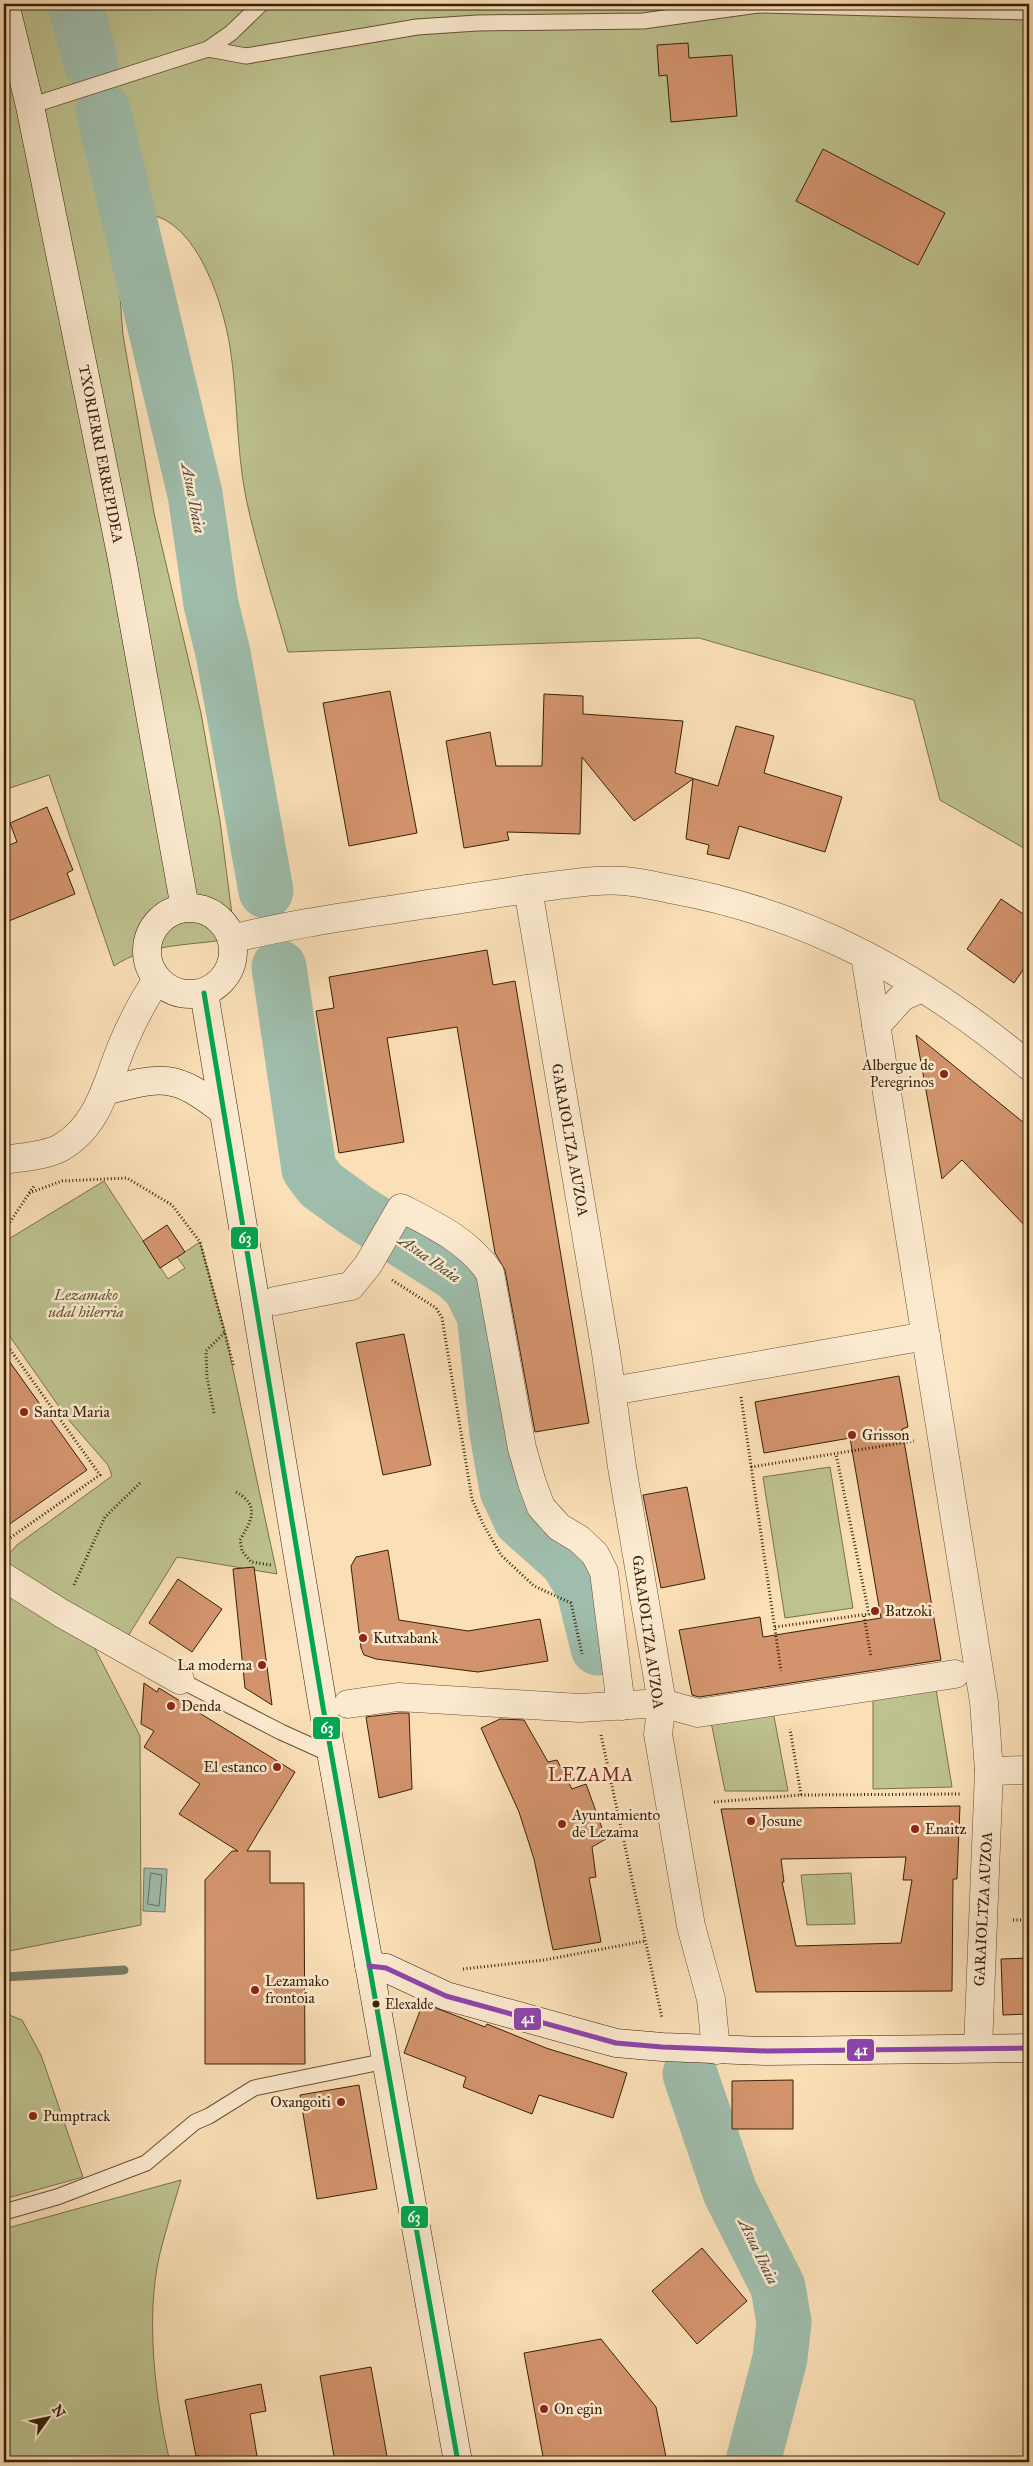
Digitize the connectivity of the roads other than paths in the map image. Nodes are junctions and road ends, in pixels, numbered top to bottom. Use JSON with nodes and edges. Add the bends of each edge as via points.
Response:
{"nodes":[{"id":1,"x":5,"y":4,"type":"edge"},
{"id":2,"x":261,"y":4,"type":"edge"},
{"id":3,"x":1029,"y":12,"type":"edge"},
{"id":4,"x":208,"y":49,"type":"junction"},
{"id":5,"x":30,"y":106,"type":"junction"},
{"id":6,"x":528,"y":889,"type":"junction"},
{"id":7,"x":185,"y":908,"type":"junction"},
{"id":8,"x":232,"y":939,"type":"junction"},
{"id":9,"x":865,"y":955,"type":"junction"},
{"id":10,"x":157,"y":980,"type":"junction"},
{"id":11,"x":922,"y":988,"type":"junction"},
{"id":12,"x":204,"y":993,"type":"junction"},
{"id":13,"x":876,"y":1026,"type":"junction"},
{"id":14,"x":1029,"y":1066,"type":"edge"},
{"id":15,"x":106,"y":1091,"type":"junction"},
{"id":16,"x":223,"y":1111,"type":"junction"},
{"id":17,"x":4,"y":1160,"type":"edge"},
{"id":18,"x":275,"y":1301,"type":"dead end"},
{"id":19,"x":926,"y":1336,"type":"junction"},
{"id":20,"x":612,"y":1391,"type":"junction"},
{"id":21,"x":4,"y":1577,"type":"edge"},
{"id":22,"x":956,"y":1674,"type":"dead end"},
{"id":23,"x":180,"y":1680,"type":"joint"},
{"id":24,"x":662,"y":1703,"type":"junction"},
{"id":25,"x":348,"y":1704,"type":"dead end"},
{"id":26,"x":621,"y":1706,"type":"junction"},
{"id":27,"x":332,"y":1755,"type":"junction"},
{"id":28,"x":1029,"y":1770,"type":"edge"},
{"id":29,"x":989,"y":1771,"type":"junction"},
{"id":30,"x":369,"y":1966,"type":"junction"},
{"id":31,"x":978,"y":2048,"type":"junction"},
{"id":32,"x":1029,"y":2048,"type":"edge"},
{"id":33,"x":716,"y":2050,"type":"junction"},
{"id":34,"x":386,"y":2061,"type":"junction"},
{"id":35,"x":4,"y":2212,"type":"edge"},
{"id":36,"x":458,"y":2462,"type":"edge"}],
"edges":[{"from":1,"to":5,"type":"street","name":"TXORIERRI ERREPIDEA"},
{"from":2,"to":4,"type":"lane","via":[[231,33]]},
{"from":3,"to":4,"type":"lane","via":[[758,5],[643,21],[417,27],[246,56]]},
{"from":4,"to":5,"type":"lane"},
{"from":5,"to":7,"type":"street","name":"TXORIERRI ERREPIDEA","via":[[122,559]]},
{"from":6,"to":8,"type":"street","via":[[277,928]]},
{"from":6,"to":9,"type":"street","via":[[623,881],[716,897],[779,916],[825,934]]},
{"from":6,"to":20,"type":"street","name":"GARAIOLTZA AUZOA"},
{"from":7,"to":8,"type":"street","via":[[200,909],[214,915],[225,925]]},
{"from":7,"to":10,"type":"street","via":[[160,920],[146,945],[148,964]]},
{"from":8,"to":12,"type":"street","via":[[234,956],[228,972],[218,985]]},
{"from":9,"to":11,"type":"street"},
{"from":9,"to":13,"type":"street","name":"GARAIOLTZA AUZOA"},
{"from":10,"to":12,"type":"street","via":[[170,990],[187,995]]},
{"from":10,"to":15,"type":"street","via":[[124,1042]]},
{"from":11,"to":13,"type":"street","via":[[902,997]]},
{"from":11,"to":14,"type":"street","via":[[983,1027]]},
{"from":12,"to":16,"type":"street"},
{"from":13,"to":19,"type":"street","name":"GARAIOLTZA AUZOA"},
{"from":15,"to":16,"type":"street","via":[[145,1081],[174,1081],[197,1091]]},
{"from":15,"to":17,"type":"street","via":[[83,1129],[60,1148]]},
{"from":16,"to":27,"type":"street"},
{"from":18,"to":26,"type":"street","via":[[351,1286],[368,1265],[402,1208],[481,1258],[490,1273],[522,1448],[541,1507],[559,1527],[579,1539],[594,1554],[604,1572]]},
{"from":19,"to":20,"type":"street"},
{"from":19,"to":29,"type":"street","name":"GARAIOLTZA AUZOA","via":[[984,1702]]},
{"from":20,"to":24,"type":"street","name":"GARAIOLTZA AUZOA"},
{"from":21,"to":23,"type":"street"},
{"from":22,"to":24,"type":"street","via":[[698,1713]]},
{"from":23,"to":27,"type":"lane"},
{"from":24,"to":26,"type":"street"},
{"from":24,"to":33,"type":"street","name":"GARAIOLTZA AUZOA","via":[[658,1734],[691,1926],[711,2000]]},
{"from":25,"to":26,"type":"street","via":[[398,1696],[489,1704]]},
{"from":27,"to":30,"type":"street"},
{"from":28,"to":29,"type":"street"},
{"from":29,"to":31,"type":"street","name":"GARAIOLTZA AUZOA"},
{"from":30,"to":33,"type":"street","via":[[386,1968],[446,1996],[616,2043]]},
{"from":30,"to":34,"type":"street"},
{"from":31,"to":32,"type":"street"},
{"from":31,"to":33,"type":"street"},
{"from":34,"to":35,"type":"lane","via":[[254,2088],[195,2122],[146,2163]]},
{"from":34,"to":36,"type":"street"}]}
